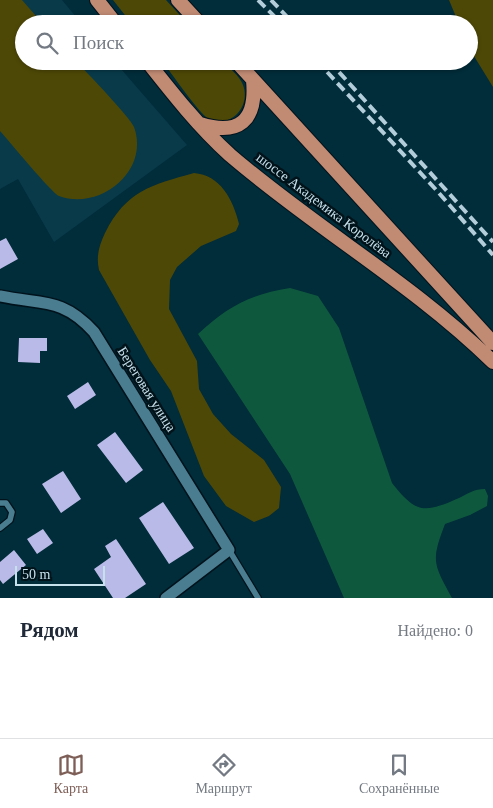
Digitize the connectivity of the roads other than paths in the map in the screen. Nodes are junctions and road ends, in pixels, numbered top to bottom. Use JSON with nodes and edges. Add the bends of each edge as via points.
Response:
{"nodes":[{"id":1,"x":97,"y":0,"type":"edge"},
{"id":2,"x":178,"y":0,"type":"edge"},
{"id":3,"x":109,"y":15,"type":"edge"},
{"id":4,"x":192,"y":15,"type":"edge"},
{"id":5,"x":154,"y":70,"type":"edge"},
{"id":6,"x":244,"y":70,"type":"edge"},
{"id":7,"x":253,"y":80,"type":"junction"},
{"id":8,"x":197,"y":122,"type":"junction"},
{"id":9,"x":0,"y":296,"type":"edge"},
{"id":10,"x":493,"y":343,"type":"edge"},
{"id":11,"x":493,"y":362,"type":"edge"},
{"id":12,"x":0,"y":503,"type":"edge"},
{"id":13,"x":0,"y":528,"type":"edge"},
{"id":14,"x":229,"y":550,"type":"junction"},
{"id":15,"x":166,"y":598,"type":"edge"},
{"id":16,"x":258,"y":598,"type":"edge"}],
"edges":[{"from":1,"to":3,"type":"highway"},
{"from":2,"to":4,"type":"highway"},
{"from":5,"to":8,"type":"highway","name":"шоссе Академика Королёва"},
{"from":6,"to":7,"type":"highway","name":"шоссе Академика Королёва"},
{"from":7,"to":8,"type":"highway","via":[[255,97],[252,112],[242,124],[227,129]]},
{"from":7,"to":10,"type":"highway","name":"шоссе Академика Королёва"},
{"from":8,"to":11,"type":"highway","name":"шоссе Академика Королёва","via":[[229,154],[408,288]]},
{"from":9,"to":14,"type":"street","name":"Береговая улица","via":[[64,307],[80,317],[94,332]]},
{"from":12,"to":13,"type":"lane","via":[[6,503],[12,512],[10,520]]},
{"from":14,"to":15,"type":"street"},
{"from":14,"to":16,"type":"lane"}]}
